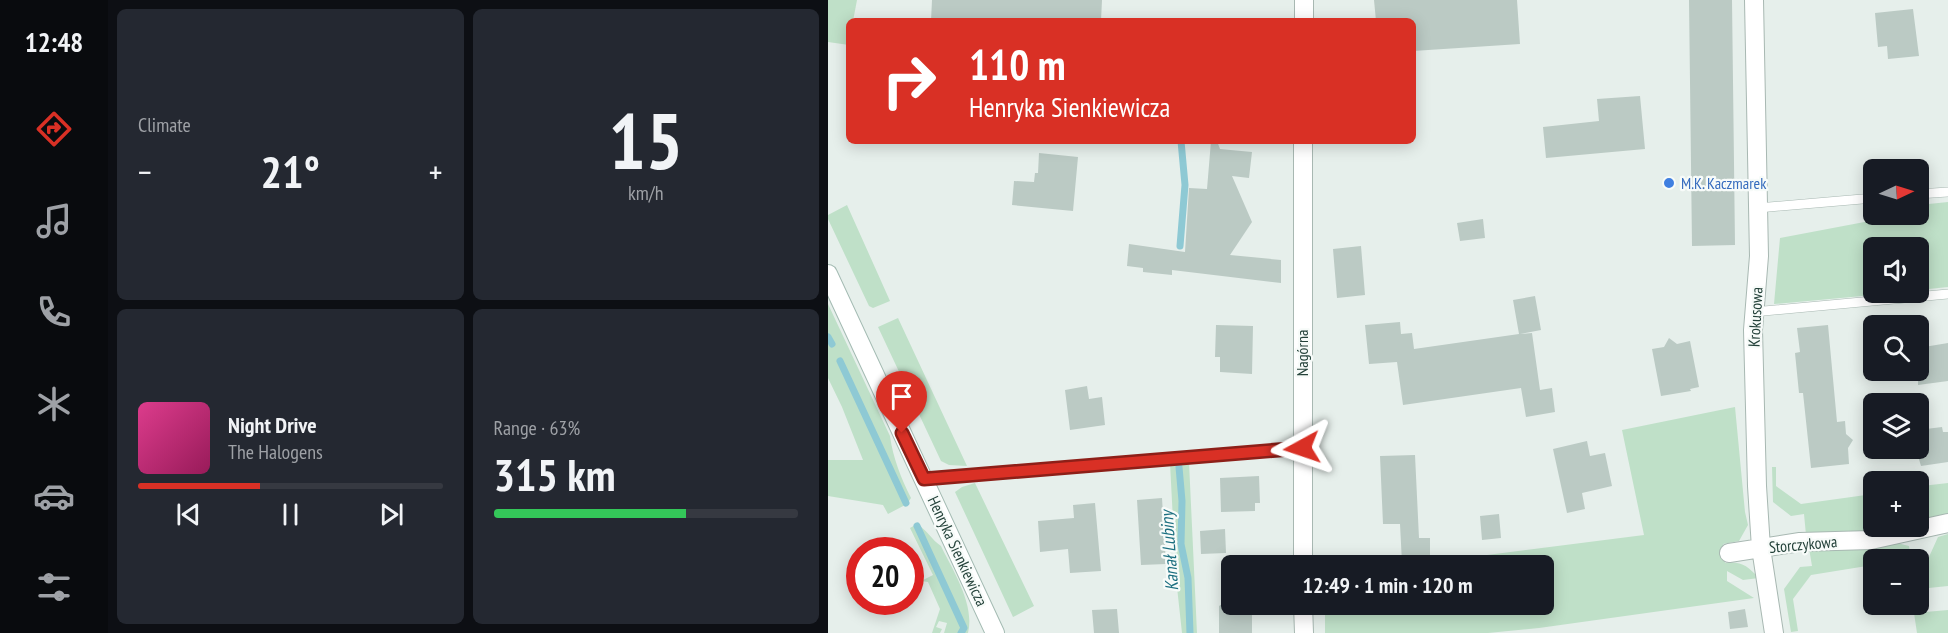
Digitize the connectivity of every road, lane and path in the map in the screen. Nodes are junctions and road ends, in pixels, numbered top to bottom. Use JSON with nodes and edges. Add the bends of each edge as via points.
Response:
{"nodes":[{"id":1,"x":1304,"y":0,"type":"edge"},
{"id":2,"x":1754,"y":0,"type":"edge"},
{"id":3,"x":1304,"y":18,"type":"edge"},
{"id":4,"x":1303,"y":144,"type":"edge"},
{"id":5,"x":1948,"y":192,"type":"edge"},
{"id":6,"x":1929,"y":194,"type":"edge"},
{"id":7,"x":1863,"y":199,"type":"edge"},
{"id":8,"x":1758,"y":208,"type":"junction"},
{"id":9,"x":828,"y":274,"type":"edge"},
{"id":10,"x":1948,"y":294,"type":"edge"},
{"id":11,"x":1754,"y":312,"type":"junction"},
{"id":12,"x":1302,"y":448,"type":"junction"},
{"id":13,"x":924,"y":479,"type":"junction"},
{"id":14,"x":1948,"y":523,"type":"edge"},
{"id":15,"x":1761,"y":548,"type":"junction"},
{"id":16,"x":1729,"y":553,"type":"dead end"},
{"id":17,"x":1303,"y":555,"type":"edge"},
{"id":18,"x":1303,"y":615,"type":"edge"},
{"id":19,"x":995,"y":633,"type":"edge"},
{"id":20,"x":1304,"y":633,"type":"edge"},
{"id":21,"x":1774,"y":633,"type":"edge"}],
"edges":[{"from":1,"to":3,"type":"street"},
{"from":2,"to":8,"type":"street","name":"Krokusowa"},
{"from":4,"to":12,"type":"street","name":"Nagórna"},
{"from":5,"to":6,"type":"lane"},
{"from":7,"to":8,"type":"lane"},
{"from":8,"to":11,"type":"street","name":"Krokusowa"},
{"from":9,"to":13,"type":"street","name":"Henryka Sienkiewicza"},
{"from":10,"to":11,"type":"lane"},
{"from":11,"to":15,"type":"street","name":"Krokusowa"},
{"from":12,"to":13,"type":"lane"},
{"from":12,"to":17,"type":"street","name":"Nagórna"},
{"from":13,"to":19,"type":"street","name":"Henryka Sienkiewicza"},
{"from":14,"to":15,"type":"street","name":"Storczykowa","via":[[1871,540],[1800,542]]},
{"from":15,"to":16,"type":"street","name":"Storczykowa"},
{"from":15,"to":21,"type":"street","name":"Krokusowa"},
{"from":18,"to":20,"type":"street"}]}
